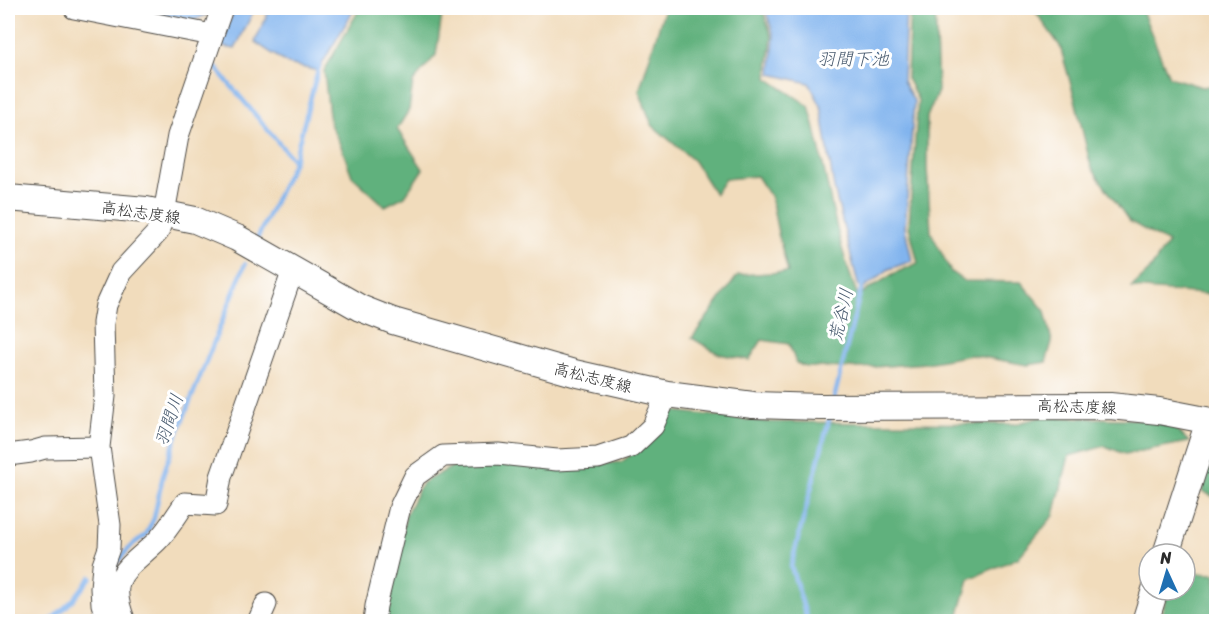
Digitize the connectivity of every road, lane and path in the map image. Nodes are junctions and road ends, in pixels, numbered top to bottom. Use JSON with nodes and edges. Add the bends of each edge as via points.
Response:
{"nodes":[{"id":1,"x":74,"y":8,"type":"edge"},
{"id":2,"x":222,"y":8,"type":"edge"},
{"id":3,"x":212,"y":35,"type":"junction"},
{"id":4,"x":8,"y":198,"type":"edge"},
{"id":5,"x":164,"y":213,"type":"junction"},
{"id":6,"x":293,"y":270,"type":"junction"},
{"id":7,"x":667,"y":394,"type":"junction"},
{"id":8,"x":1213,"y":422,"type":"edge"},
{"id":9,"x":99,"y":447,"type":"junction"},
{"id":10,"x":8,"y":454,"type":"edge"},
{"id":11,"x":1170,"y":542,"type":"edge"},
{"id":12,"x":109,"y":589,"type":"junction"},
{"id":13,"x":1151,"y":602,"type":"edge"},
{"id":14,"x":108,"y":621,"type":"edge"},
{"id":15,"x":125,"y":621,"type":"edge"},
{"id":16,"x":374,"y":621,"type":"edge"},
{"id":17,"x":1145,"y":621,"type":"edge"}],
"edges":[{"from":1,"to":3,"type":"street"},
{"from":2,"to":3,"type":"street"},
{"from":3,"to":5,"type":"street","via":[[178,136]]},
{"from":4,"to":5,"type":"main road","name":"高松志度線"},
{"from":5,"to":6,"type":"main road","name":"高松志度線","via":[[195,220],[237,238]]},
{"from":5,"to":9,"type":"street","via":[[158,232],[121,272],[106,305],[105,396]]},
{"from":6,"to":7,"type":"main road","name":"高松志度線","via":[[360,308],[393,321],[574,373]]},
{"from":6,"to":12,"type":"street","via":[[222,477],[216,505],[185,503],[158,539]]},
{"from":7,"to":8,"type":"main road","name":"高松志度線","via":[[753,405],[1110,406]]},
{"from":7,"to":16,"type":"street","via":[[653,426],[631,447],[598,458],[443,456],[415,476],[400,507]]},
{"from":8,"to":11,"type":"main road"},
{"from":9,"to":10,"type":"street","via":[[45,448]]},
{"from":9,"to":12,"type":"street","via":[[110,525],[103,565]]},
{"from":12,"to":14,"type":"street","via":[[102,604]]},
{"from":12,"to":15,"type":"street"},
{"from":13,"to":17,"type":"main road"}]}
